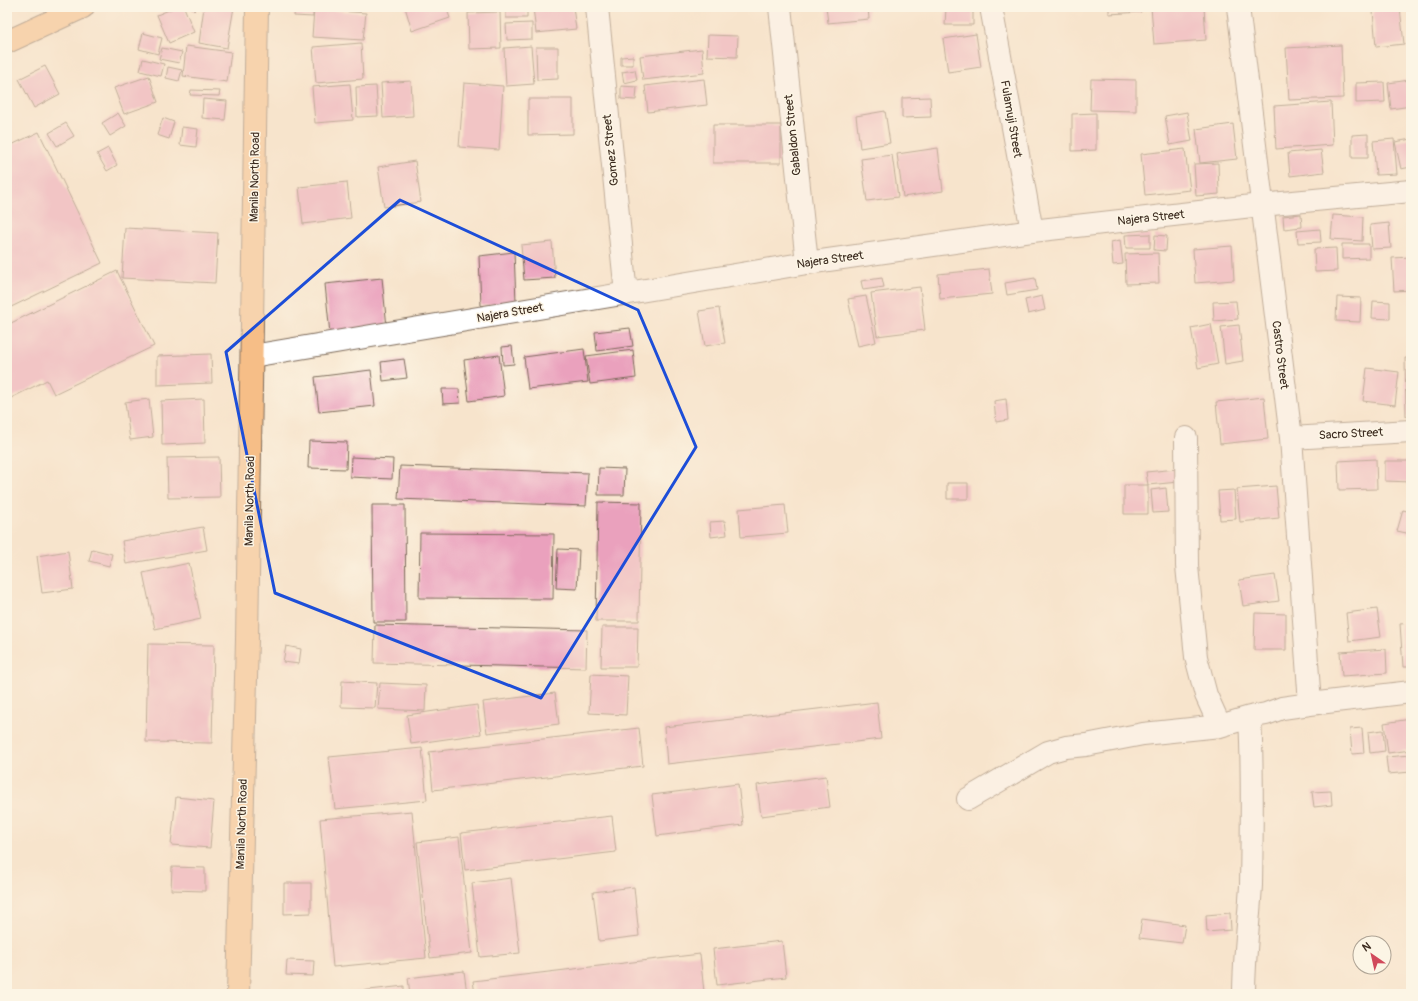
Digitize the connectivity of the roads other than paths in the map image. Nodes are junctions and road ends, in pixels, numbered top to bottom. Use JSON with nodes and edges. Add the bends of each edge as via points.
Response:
{"nodes":[{"id":1,"x":83,"y":7,"type":"edge"},
{"id":2,"x":257,"y":7,"type":"edge"},
{"id":3,"x":596,"y":7,"type":"edge"},
{"id":4,"x":780,"y":7,"type":"edge"},
{"id":5,"x":991,"y":7,"type":"edge"},
{"id":6,"x":1238,"y":7,"type":"edge"},
{"id":7,"x":7,"y":42,"type":"edge"},
{"id":8,"x":1411,"y":191,"type":"edge"},
{"id":9,"x":1261,"y":205,"type":"junction"},
{"id":10,"x":1032,"y":231,"type":"junction"},
{"id":11,"x":807,"y":263,"type":"junction"},
{"id":12,"x":626,"y":294,"type":"junction"},
{"id":13,"x":252,"y":356,"type":"junction"},
{"id":14,"x":1411,"y":431,"type":"edge"},
{"id":15,"x":1186,"y":438,"type":"dead end"},
{"id":16,"x":1290,"y":438,"type":"junction"},
{"id":17,"x":1411,"y":692,"type":"edge"},
{"id":18,"x":1310,"y":704,"type":"junction"},
{"id":19,"x":1250,"y":717,"type":"junction"},
{"id":20,"x":1220,"y":726,"type":"junction"},
{"id":21,"x":968,"y":799,"type":"dead end"},
{"id":22,"x":238,"y":994,"type":"edge"},
{"id":23,"x":1244,"y":994,"type":"edge"}],
"edges":[{"from":1,"to":7,"type":"main road"},
{"from":2,"to":13,"type":"main road","name":"Manila North Road"},
{"from":3,"to":12,"type":"street","name":"Gomez Street"},
{"from":4,"to":11,"type":"street","name":"Gabaldon Street"},
{"from":5,"to":10,"type":"street","name":"Fulamuji Street"},
{"from":6,"to":9,"type":"street","name":"Castro Street"},
{"from":8,"to":9,"type":"street","name":"Najera Street"},
{"from":9,"to":10,"type":"street","name":"Najera Street"},
{"from":9,"to":16,"type":"street","name":"Castro Street"},
{"from":10,"to":11,"type":"street","name":"Najera Street"},
{"from":11,"to":12,"type":"street","name":"Najera Street"},
{"from":12,"to":13,"type":"street","name":"Najera Street"},
{"from":13,"to":22,"type":"main road","name":"Manila North Road","via":[[248,631]]},
{"from":14,"to":16,"type":"street","name":"Sacro Street"},
{"from":15,"to":20,"type":"street","via":[[1187,566],[1196,657],[1206,696]]},
{"from":16,"to":18,"type":"street","name":"Castro Street"},
{"from":17,"to":18,"type":"street"},
{"from":18,"to":19,"type":"street","via":[[1282,708]]},
{"from":19,"to":20,"type":"street"},
{"from":19,"to":23,"type":"street","via":[[1251,886]]},
{"from":20,"to":21,"type":"street","via":[[1144,734],[1048,752]]}]}
